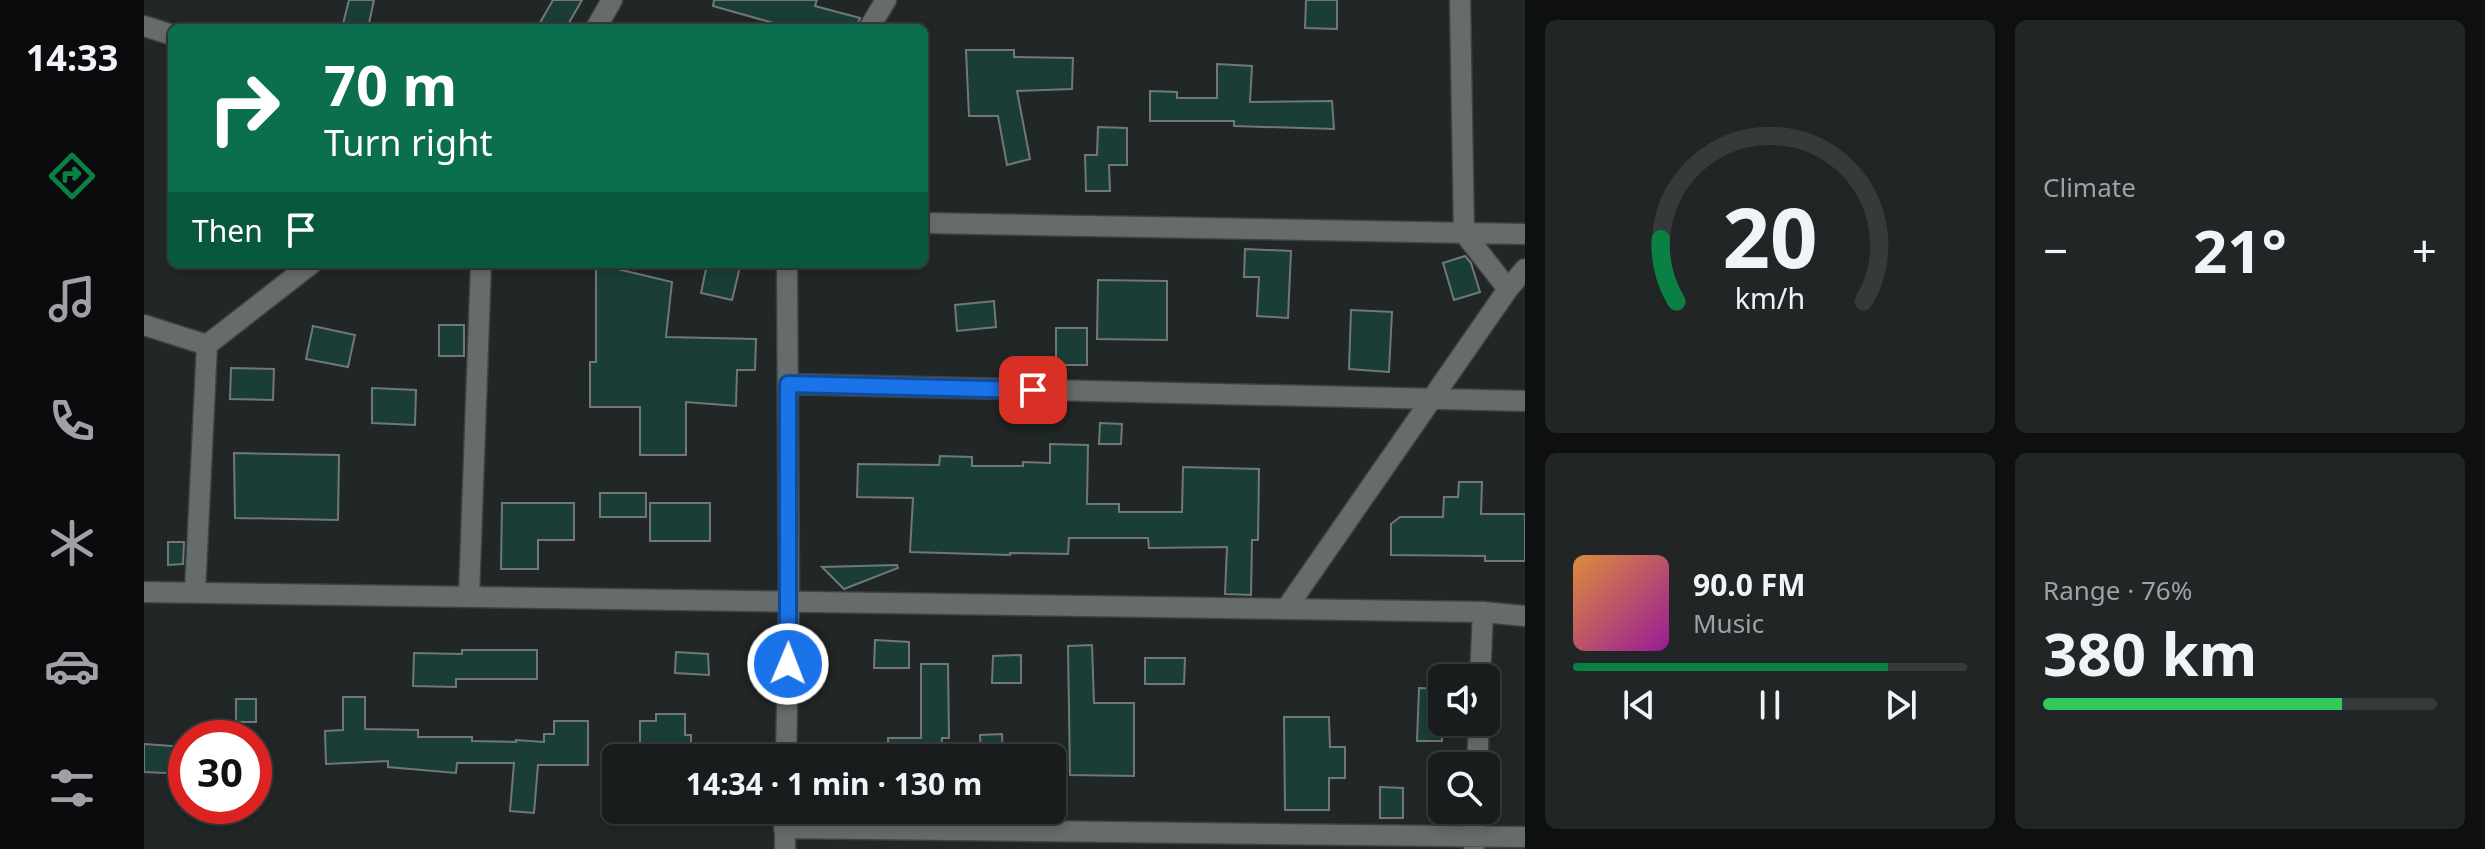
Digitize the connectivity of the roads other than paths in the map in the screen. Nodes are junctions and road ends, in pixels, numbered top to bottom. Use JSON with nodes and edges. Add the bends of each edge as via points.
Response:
{"nodes":[{"id":1,"x":612,"y":0,"type":"edge"},
{"id":2,"x":886,"y":0,"type":"edge"},
{"id":3,"x":1460,"y":0,"type":"edge"},
{"id":4,"x":598,"y":24,"type":"edge"},
{"id":5,"x":871,"y":24,"type":"edge"},
{"id":6,"x":144,"y":26,"type":"edge"},
{"id":7,"x":168,"y":34,"type":"edge"},
{"id":8,"x":928,"y":223,"type":"edge"},
{"id":9,"x":1464,"y":233,"type":"junction"},
{"id":10,"x":1525,"y":234,"type":"edge"},
{"id":11,"x":306,"y":268,"type":"edge"},
{"id":12,"x":481,"y":268,"type":"edge"},
{"id":13,"x":787,"y":268,"type":"edge"},
{"id":14,"x":1525,"y":269,"type":"edge"},
{"id":15,"x":1508,"y":289,"type":"junction"},
{"id":16,"x":144,"y":325,"type":"edge"},
{"id":17,"x":207,"y":345,"type":"junction"},
{"id":18,"x":788,"y":384,"type":"junction"},
{"id":19,"x":1432,"y":399,"type":"junction"},
{"id":20,"x":1525,"y":401,"type":"edge"},
{"id":21,"x":144,"y":592,"type":"edge"},
{"id":22,"x":195,"y":592,"type":"junction"},
{"id":23,"x":469,"y":596,"type":"junction"},
{"id":24,"x":789,"y":602,"type":"junction"},
{"id":25,"x":1286,"y":609,"type":"junction"},
{"id":26,"x":1483,"y":612,"type":"junction"},
{"id":27,"x":1525,"y":616,"type":"edge"},
{"id":28,"x":1481,"y":664,"type":"edge"},
{"id":29,"x":786,"y":744,"type":"edge"},
{"id":30,"x":785,"y":829,"type":"edge"},
{"id":31,"x":1525,"y":837,"type":"edge"},
{"id":32,"x":1474,"y":842,"type":"edge"}],
"edges":[{"from":1,"to":4,"type":"street"},
{"from":2,"to":5,"type":"street"},
{"from":3,"to":9,"type":"street"},
{"from":6,"to":7,"type":"street"},
{"from":8,"to":9,"type":"street"},
{"from":9,"to":10,"type":"street"},
{"from":9,"to":15,"type":"street"},
{"from":11,"to":17,"type":"street"},
{"from":12,"to":23,"type":"street"},
{"from":13,"to":18,"type":"street"},
{"from":14,"to":15,"type":"street"},
{"from":15,"to":19,"type":"street"},
{"from":16,"to":17,"type":"street"},
{"from":17,"to":22,"type":"street"},
{"from":18,"to":19,"type":"street"},
{"from":18,"to":24,"type":"street"},
{"from":19,"to":20,"type":"street"},
{"from":19,"to":25,"type":"street"},
{"from":21,"to":22,"type":"street"},
{"from":22,"to":23,"type":"street"},
{"from":23,"to":24,"type":"street"},
{"from":24,"to":25,"type":"street"},
{"from":24,"to":29,"type":"street"},
{"from":25,"to":26,"type":"street"},
{"from":26,"to":27,"type":"street"},
{"from":26,"to":28,"type":"street"},
{"from":30,"to":32,"type":"street"},
{"from":31,"to":32,"type":"street"}]}
